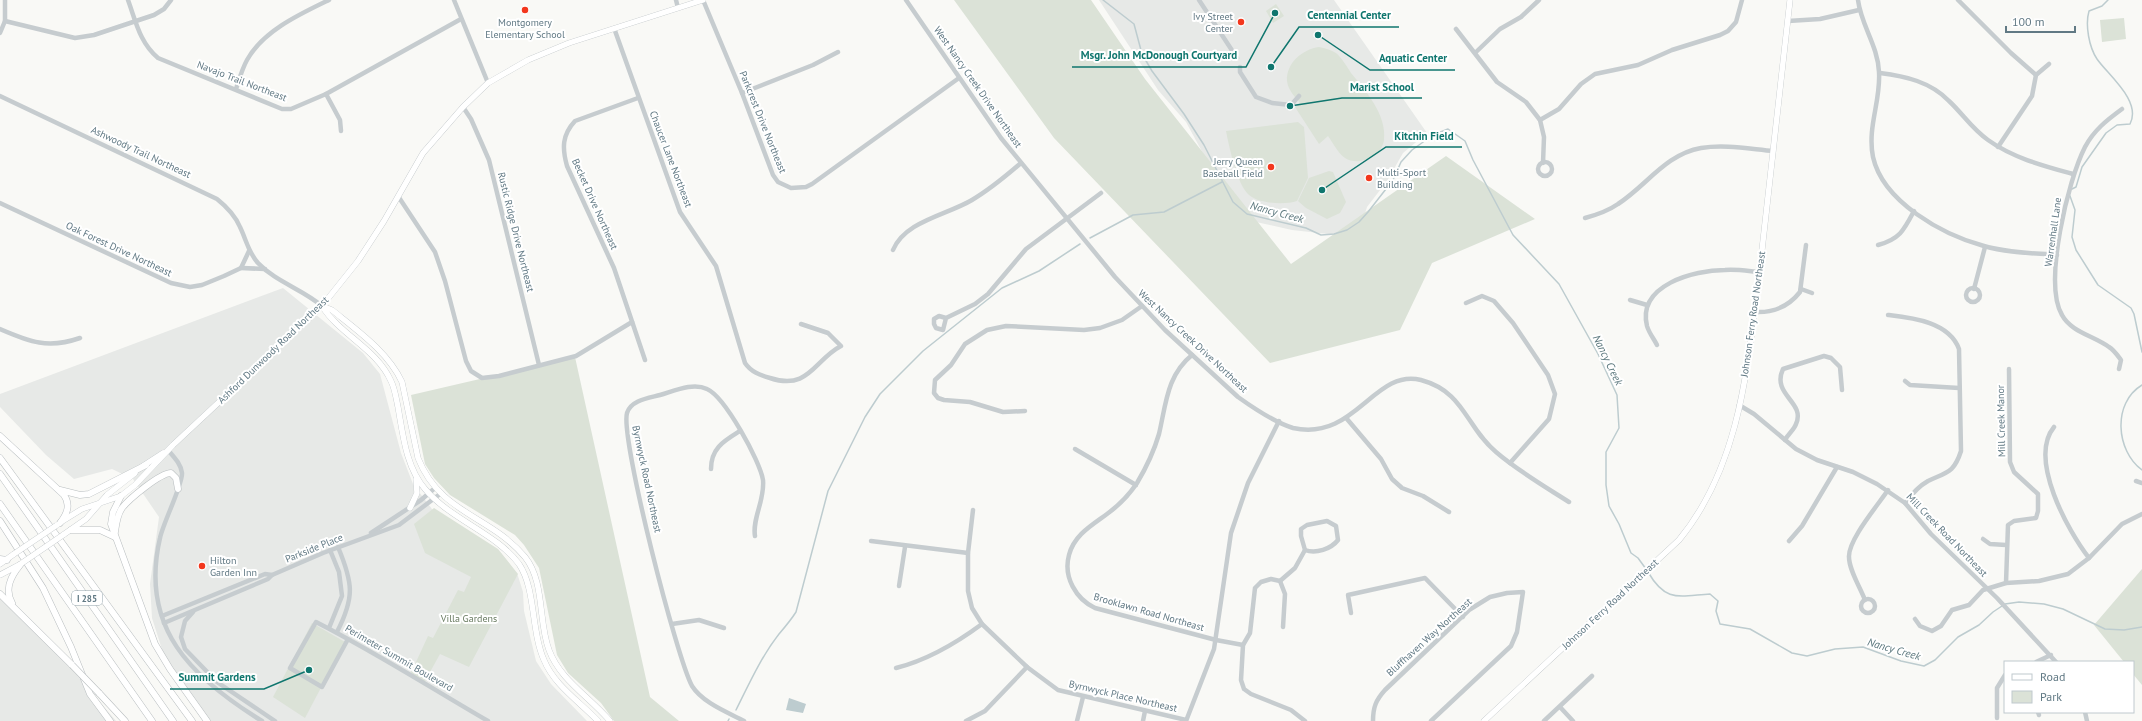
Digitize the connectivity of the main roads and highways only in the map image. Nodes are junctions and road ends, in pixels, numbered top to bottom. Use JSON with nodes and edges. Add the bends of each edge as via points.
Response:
{"nodes":[{"id":1,"x":703,"y":0,"type":"edge"},
{"id":2,"x":1790,"y":0,"type":"edge"},
{"id":3,"x":322,"y":306,"type":"junction"},
{"id":4,"x":0,"y":436,"type":"edge"},
{"id":5,"x":168,"y":450,"type":"junction"},
{"id":6,"x":0,"y":458,"type":"edge"},
{"id":7,"x":146,"y":464,"type":"junction"},
{"id":8,"x":0,"y":474,"type":"edge"},
{"id":9,"x":416,"y":477,"type":"junction"},
{"id":10,"x":178,"y":489,"type":"road end"},
{"id":11,"x":60,"y":490,"type":"junction"},
{"id":12,"x":122,"y":496,"type":"junction"},
{"id":13,"x":0,"y":504,"type":"edge"},
{"id":14,"x":98,"y":504,"type":"junction"},
{"id":15,"x":410,"y":508,"type":"road end"},
{"id":16,"x":0,"y":521,"type":"edge"},
{"id":17,"x":59,"y":524,"type":"junction"},
{"id":18,"x":71,"y":530,"type":"junction"},
{"id":19,"x":115,"y":537,"type":"junction"},
{"id":20,"x":3,"y":559,"type":"edge"},
{"id":21,"x":0,"y":564,"type":"edge"},
{"id":22,"x":21,"y":564,"type":"junction"},
{"id":23,"x":0,"y":575,"type":"edge"},
{"id":24,"x":0,"y":594,"type":"edge"},
{"id":25,"x":15,"y":607,"type":"junction"},
{"id":26,"x":110,"y":721,"type":"edge"},
{"id":27,"x":125,"y":721,"type":"edge"},
{"id":28,"x":152,"y":721,"type":"edge"},
{"id":29,"x":173,"y":721,"type":"edge"},
{"id":30,"x":192,"y":721,"type":"edge"},
{"id":31,"x":207,"y":721,"type":"edge"},
{"id":32,"x":598,"y":721,"type":"edge"},
{"id":33,"x":610,"y":721,"type":"edge"},
{"id":34,"x":1484,"y":721,"type":"edge"}],
"edges":[{"from":1,"to":3,"type":"main road","name":"Ashford Dunwoody Road Northeast","via":[[569,43],[528,60],[488,83],[423,153],[384,222],[358,261]]},
{"from":2,"to":34,"type":"main road","name":"Johnson Ferry Road Northeast","via":[[1755,312],[1739,405],[1727,456],[1699,513],[1678,540]]},
{"from":3,"to":5,"type":"main road","name":"Ashford Dunwoody Road Northeast"},
{"from":3,"to":9,"type":"main road","via":[[328,316],[376,358],[389,376]]},
{"from":3,"to":33,"type":"main road","via":[[332,310],[386,356],[397,372],[405,394],[418,458],[423,469],[440,494],[511,542],[526,558],[537,586],[542,624],[554,661],[562,673]]},
{"from":4,"to":11,"type":"highway"},
{"from":5,"to":7,"type":"main road","name":"Ashford Dunwoody Road Northeast"},
{"from":5,"to":12,"type":"main road","name":"Ashford Dunwoody Road Northeast","via":[[145,478]]},
{"from":6,"to":30,"type":"highway"},
{"from":7,"to":11,"type":"highway","via":[[89,494],[80,495]]},
{"from":7,"to":14,"type":"main road","name":"Ashford Dunwoody Road Northeast"},
{"from":8,"to":29,"type":"highway","number":"I 285"},
{"from":9,"to":15,"type":"main road","via":[[417,493]]},
{"from":9,"to":32,"type":"main road","via":[[434,500],[500,546],[519,565],[530,596],[533,622],[544,661],[560,685]]},
{"from":10,"to":19,"type":"highway","via":[[176,478],[171,473],[158,477],[123,507],[117,517]]},
{"from":11,"to":17,"type":"highway","via":[[68,506]]},
{"from":12,"to":14,"type":"main road","name":"Ashford Dunwoody Road Northeast"},
{"from":12,"to":19,"type":"highway","via":[[112,516],[111,524]]},
{"from":13,"to":28,"type":"highway","number":"I 285"},
{"from":14,"to":17,"type":"main road","name":"Ashford Dunwoody Road Northeast","via":[[82,509]]},
{"from":14,"to":18,"type":"main road","name":"Ashford Dunwoody Road Northeast","via":[[89,517]]},
{"from":16,"to":26,"type":"highway","via":[[43,588],[90,694]]},
{"from":17,"to":20,"type":"main road","name":"Ashford Dunwoody Road Northeast","bridge":true},
{"from":18,"to":19,"type":"highway","via":[[100,530]]},
{"from":18,"to":22,"type":"main road","name":"Ashford Dunwoody Road Northeast","bridge":true},
{"from":19,"to":31,"type":"highway","via":[[156,644],[170,670]]},
{"from":20,"to":21,"type":"main road","name":"Ashford Dunwoody Road Northeast"},
{"from":22,"to":23,"type":"main road","name":"Ashford Dunwoody Road Northeast"},
{"from":22,"to":25,"type":"highway","via":[[8,587],[9,596]]},
{"from":24,"to":25,"type":"highway"},
{"from":25,"to":27,"type":"highway","bridge":true}]}
